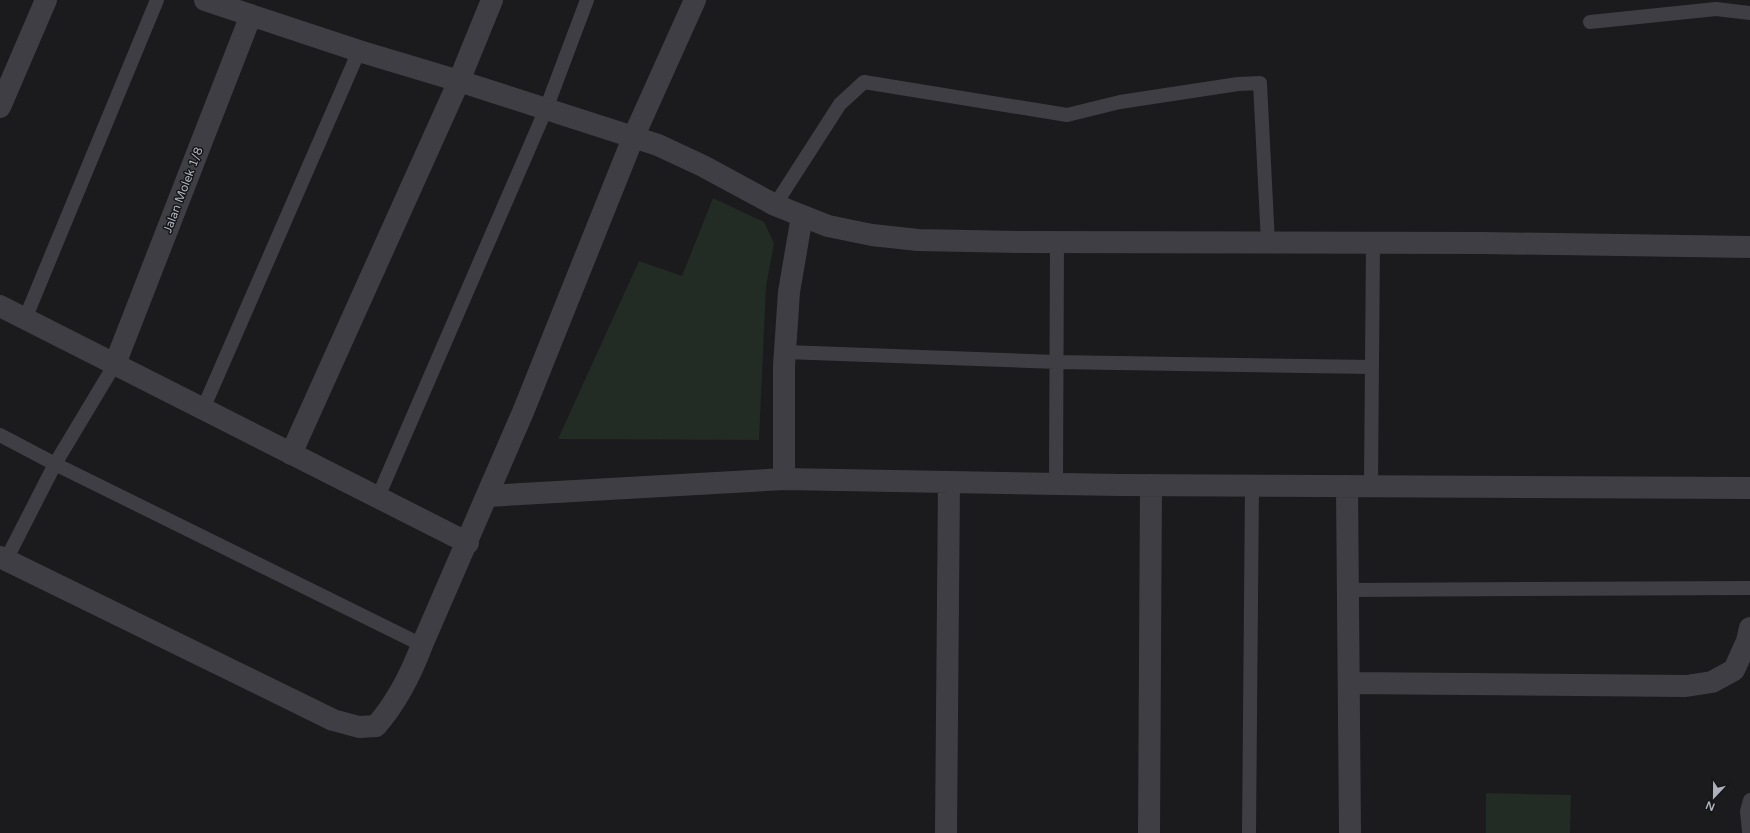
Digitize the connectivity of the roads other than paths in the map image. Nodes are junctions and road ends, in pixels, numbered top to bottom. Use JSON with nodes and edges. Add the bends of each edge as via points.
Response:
{"nodes":[{"id":1,"x":46,"y":0,"type":"edge"},
{"id":2,"x":156,"y":0,"type":"edge"},
{"id":3,"x":206,"y":0,"type":"edge"},
{"id":4,"x":492,"y":0,"type":"edge"},
{"id":5,"x":587,"y":0,"type":"edge"},
{"id":6,"x":695,"y":0,"type":"edge"},
{"id":7,"x":1750,"y":13,"type":"edge"},
{"id":8,"x":251,"y":15,"type":"junction"},
{"id":9,"x":1590,"y":22,"type":"dead end"},
{"id":10,"x":359,"y":51,"type":"junction"},
{"id":11,"x":459,"y":81,"type":"junction"},
{"id":12,"x":0,"y":107,"type":"edge"},
{"id":13,"x":546,"y":108,"type":"junction"},
{"id":14,"x":633,"y":138,"type":"junction"},
{"id":15,"x":775,"y":205,"type":"junction"},
{"id":16,"x":802,"y":216,"type":"junction"},
{"id":17,"x":1057,"y":242,"type":"junction"},
{"id":18,"x":1268,"y":242,"type":"junction"},
{"id":19,"x":1373,"y":242,"type":"junction"},
{"id":20,"x":1750,"y":247,"type":"edge"},
{"id":21,"x":0,"y":306,"type":"edge"},
{"id":22,"x":25,"y":319,"type":"junction"},
{"id":23,"x":785,"y":352,"type":"junction"},
{"id":24,"x":1056,"y":362,"type":"junction"},
{"id":25,"x":115,"y":364,"type":"junction"},
{"id":26,"x":1372,"y":368,"type":"junction"},
{"id":27,"x":203,"y":409,"type":"junction"},
{"id":28,"x":0,"y":435,"type":"edge"},
{"id":29,"x":291,"y":454,"type":"junction"},
{"id":30,"x":55,"y":464,"type":"junction"},
{"id":31,"x":784,"y":479,"type":"junction"},
{"id":32,"x":949,"y":482,"type":"junction"},
{"id":33,"x":1056,"y":484,"type":"junction"},
{"id":34,"x":1151,"y":485,"type":"junction"},
{"id":35,"x":1252,"y":485,"type":"junction"},
{"id":36,"x":1371,"y":485,"type":"junction"},
{"id":37,"x":1347,"y":486,"type":"junction"},
{"id":38,"x":1750,"y":488,"type":"edge"},
{"id":39,"x":488,"y":496,"type":"junction"},
{"id":40,"x":378,"y":497,"type":"junction"},
{"id":41,"x":468,"y":543,"type":"junction"},
{"id":42,"x":3,"y":558,"type":"edge"},
{"id":43,"x":1750,"y":588,"type":"edge"},
{"id":44,"x":1348,"y":590,"type":"junction"},
{"id":45,"x":1750,"y":628,"type":"edge"},
{"id":46,"x":422,"y":645,"type":"junction"},
{"id":47,"x":1349,"y":683,"type":"junction"},
{"id":48,"x":1750,"y":800,"type":"edge"},
{"id":49,"x":1750,"y":832,"type":"edge"},
{"id":50,"x":946,"y":833,"type":"edge"},
{"id":51,"x":1149,"y":833,"type":"edge"},
{"id":52,"x":1249,"y":833,"type":"edge"},
{"id":53,"x":1350,"y":833,"type":"edge"}],
"edges":[{"from":1,"to":12,"type":"street"},
{"from":2,"to":22,"type":"lane"},
{"from":3,"to":8,"type":"street"},
{"from":4,"to":11,"type":"street"},
{"from":5,"to":13,"type":"lane"},
{"from":6,"to":14,"type":"street"},
{"from":7,"to":9,"type":"lane","via":[[1716,9]]},
{"from":8,"to":10,"type":"street"},
{"from":8,"to":25,"type":"street","name":"Jalan Molek 1/8"},
{"from":10,"to":11,"type":"street"},
{"from":10,"to":27,"type":"lane"},
{"from":11,"to":13,"type":"street"},
{"from":11,"to":29,"type":"street"},
{"from":13,"to":14,"type":"street"},
{"from":13,"to":40,"type":"lane"},
{"from":14,"to":15,"type":"street","via":[[658,145],[703,166]]},
{"from":14,"to":39,"type":"street"},
{"from":15,"to":16,"type":"street"},
{"from":15,"to":18,"type":"lane","via":[[840,104],[864,82],[1067,116],[1120,102],[1260,83]]},
{"from":16,"to":17,"type":"street","via":[[828,226],[872,235],[918,240]]},
{"from":16,"to":23,"type":"street","via":[[789,292]]},
{"from":17,"to":18,"type":"street"},
{"from":17,"to":24,"type":"lane"},
{"from":18,"to":19,"type":"street"},
{"from":19,"to":20,"type":"street"},
{"from":19,"to":26,"type":"lane"},
{"from":21,"to":22,"type":"street"},
{"from":22,"to":25,"type":"street"},
{"from":23,"to":24,"type":"lane"},
{"from":23,"to":31,"type":"street"},
{"from":24,"to":26,"type":"lane"},
{"from":24,"to":33,"type":"lane"},
{"from":25,"to":27,"type":"street"},
{"from":25,"to":30,"type":"lane"},
{"from":26,"to":36,"type":"lane"},
{"from":27,"to":29,"type":"street"},
{"from":28,"to":30,"type":"lane"},
{"from":29,"to":40,"type":"street"},
{"from":30,"to":42,"type":"lane"},
{"from":30,"to":46,"type":"lane"},
{"from":31,"to":32,"type":"street"},
{"from":31,"to":39,"type":"street"},
{"from":32,"to":33,"type":"street"},
{"from":32,"to":50,"type":"street"},
{"from":33,"to":34,"type":"street"},
{"from":34,"to":35,"type":"street"},
{"from":34,"to":51,"type":"street"},
{"from":35,"to":37,"type":"street"},
{"from":35,"to":52,"type":"lane"},
{"from":36,"to":37,"type":"street"},
{"from":36,"to":38,"type":"street"},
{"from":37,"to":44,"type":"street"},
{"from":39,"to":41,"type":"street"},
{"from":40,"to":41,"type":"street"},
{"from":41,"to":46,"type":"street"},
{"from":42,"to":46,"type":"street","via":[[333,720],[359,727],[376,726],[387,713],[413,670]]},
{"from":43,"to":44,"type":"lane"},
{"from":44,"to":47,"type":"street"},
{"from":45,"to":47,"type":"street","via":[[1734,670],[1712,682],[1686,686]]},
{"from":47,"to":53,"type":"street"},
{"from":48,"to":49,"type":"lane","via":[[1747,811]]}]}
